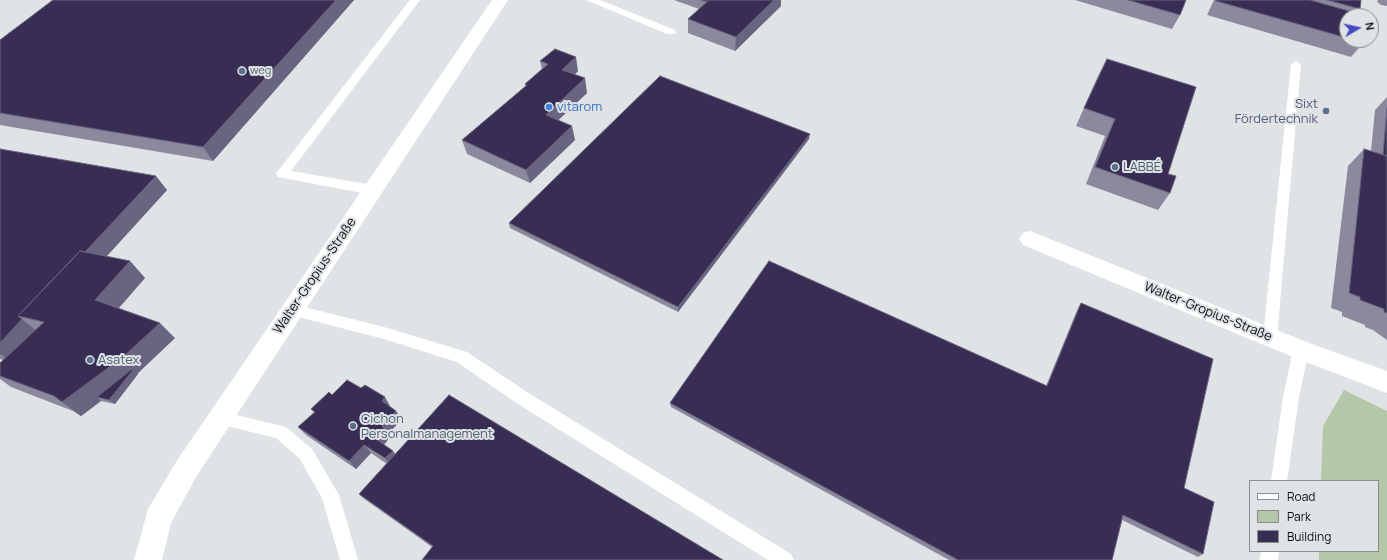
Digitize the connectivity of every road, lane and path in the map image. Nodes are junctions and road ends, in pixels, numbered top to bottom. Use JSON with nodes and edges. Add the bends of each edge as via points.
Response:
{"nodes":[{"id":1,"x":415,"y":0,"type":"edge"},
{"id":2,"x":500,"y":0,"type":"edge"},
{"id":3,"x":592,"y":0,"type":"edge"},
{"id":4,"x":671,"y":32,"type":"dead end"},
{"id":5,"x":1296,"y":64,"type":"dead end"},
{"id":6,"x":373,"y":190,"type":"junction"},
{"id":7,"x":1030,"y":240,"type":"dead end"},
{"id":8,"x":292,"y":310,"type":"junction"},
{"id":9,"x":1270,"y":337,"type":"junction"},
{"id":10,"x":1301,"y":350,"type":"junction"},
{"id":11,"x":1387,"y":382,"type":"edge"},
{"id":12,"x":220,"y":418,"type":"junction"},
{"id":13,"x":1280,"y":480,"type":"edge"},
{"id":14,"x":148,"y":560,"type":"edge"},
{"id":15,"x":349,"y":560,"type":"edge"},
{"id":16,"x":785,"y":560,"type":"edge"}],
"edges":[{"from":1,"to":6,"type":"lane","via":[[282,174]]},
{"from":2,"to":6,"type":"street","name":"Walter-Gropius-Straße"},
{"from":3,"to":4,"type":"lane"},
{"from":5,"to":9,"type":"lane"},
{"from":6,"to":8,"type":"street","name":"Walter-Gropius-Straße"},
{"from":7,"to":9,"type":"street","name":"Walter-Gropius-Straße"},
{"from":8,"to":12,"type":"street","name":"Walter-Gropius-Straße"},
{"from":8,"to":16,"type":"lane","via":[[384,333],[462,357],[524,399]]},
{"from":9,"to":10,"type":"street","name":"Walter-Gropius-Straße"},
{"from":10,"to":11,"type":"street","name":"Walter-Gropius-Straße"},
{"from":10,"to":13,"type":"lane","via":[[1291,397]]},
{"from":12,"to":14,"type":"street","name":"Walter-Gropius-Straße","via":[[158,519]]},
{"from":12,"to":15,"type":"lane","via":[[280,432],[306,454],[330,495]]}]}
